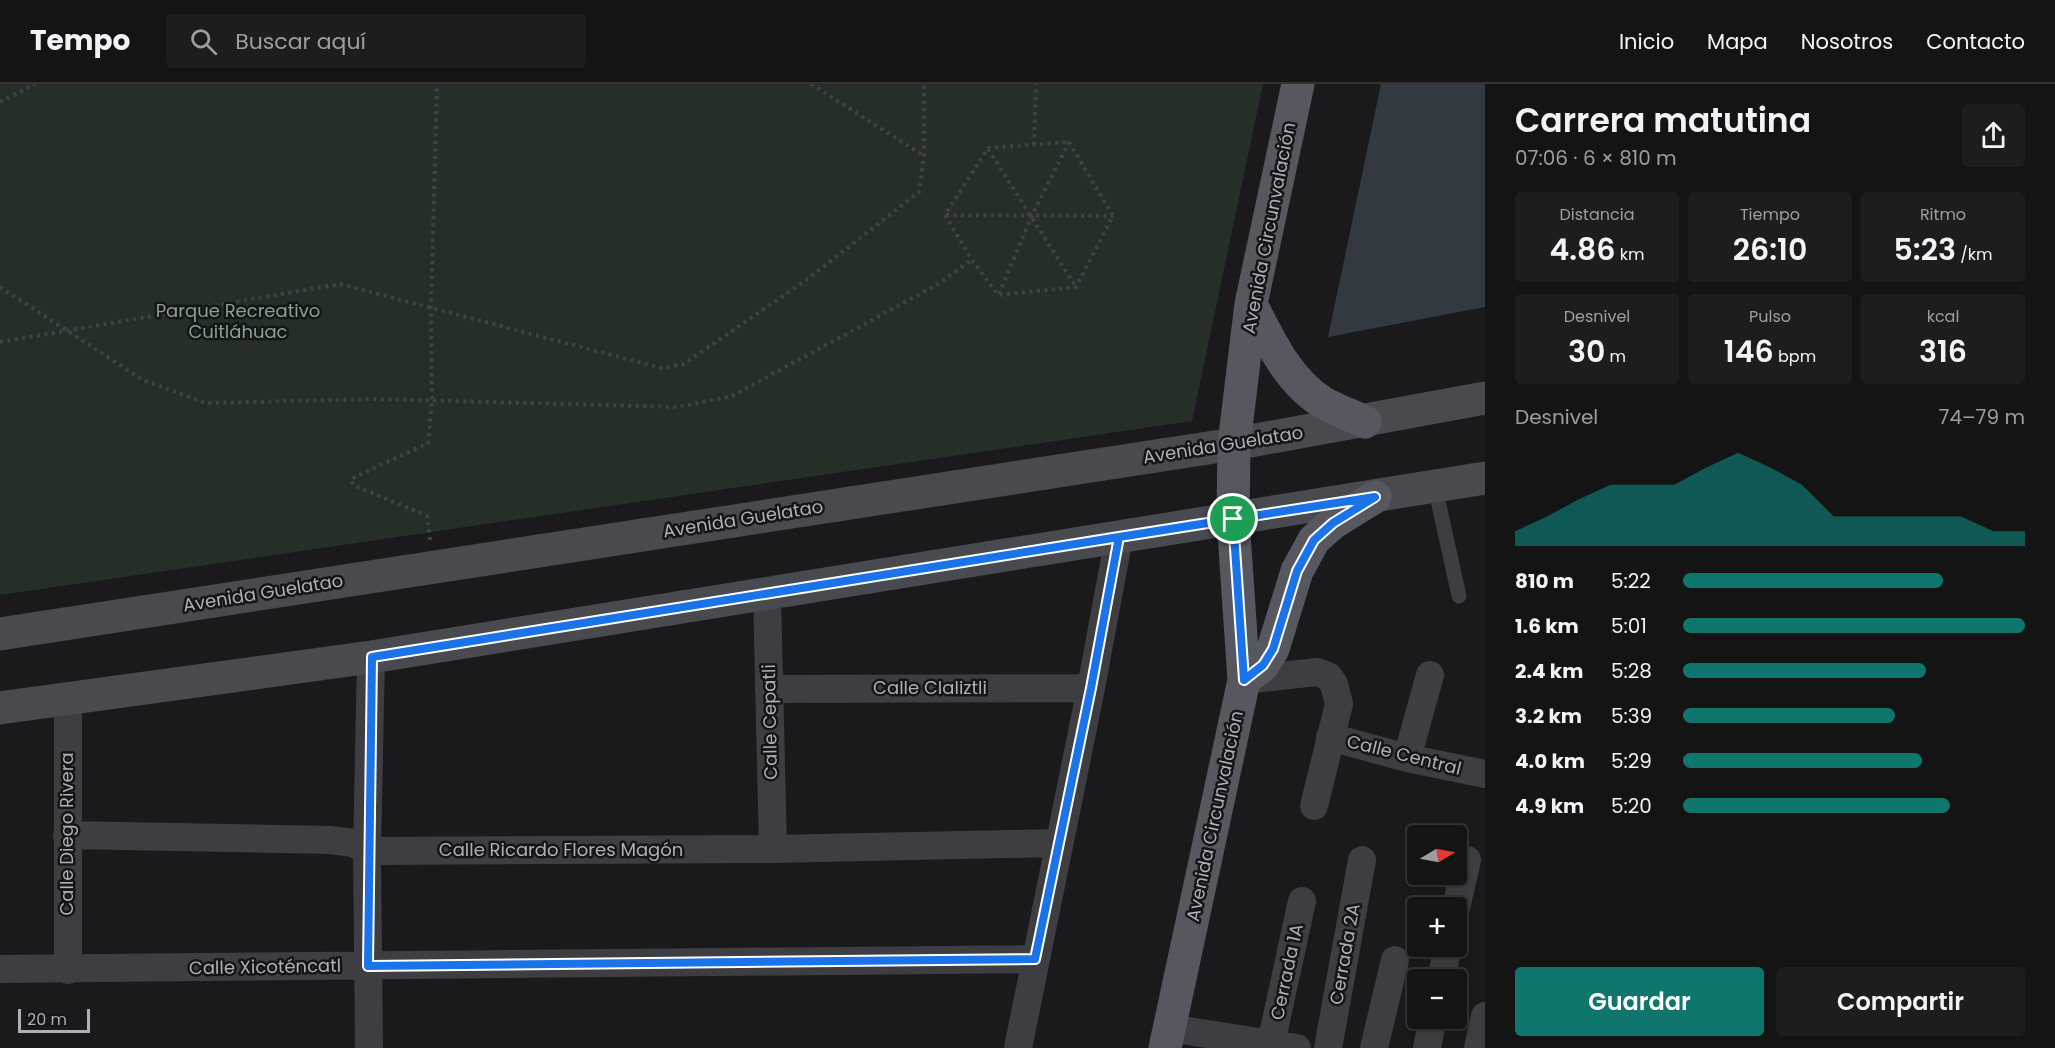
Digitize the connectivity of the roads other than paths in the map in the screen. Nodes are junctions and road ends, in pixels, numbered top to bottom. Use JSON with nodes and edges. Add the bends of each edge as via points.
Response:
{"nodes":[{"id":1,"x":1298,"y":84,"type":"edge"},
{"id":2,"x":1251,"y":304,"type":"junction"},
{"id":3,"x":1485,"y":398,"type":"edge"},
{"id":4,"x":1365,"y":422,"type":"junction"},
{"id":5,"x":1234,"y":444,"type":"junction"},
{"id":6,"x":1485,"y":478,"type":"edge"},
{"id":7,"x":1435,"y":487,"type":"junction"},
{"id":8,"x":1375,"y":497,"type":"junction"},
{"id":9,"x":1233,"y":519,"type":"junction"},
{"id":10,"x":1119,"y":537,"type":"junction"},
{"id":11,"x":766,"y":595,"type":"junction"},
{"id":12,"x":1459,"y":596,"type":"dead end"},
{"id":13,"x":0,"y":634,"type":"edge"},
{"id":14,"x":372,"y":657,"type":"junction"},
{"id":15,"x":1430,"y":675,"type":"dead end"},
{"id":16,"x":1244,"y":680,"type":"junction"},
{"id":17,"x":1091,"y":688,"type":"junction"},
{"id":18,"x":769,"y":689,"type":"junction"},
{"id":19,"x":68,"y":699,"type":"junction"},
{"id":20,"x":0,"y":708,"type":"edge"},
{"id":21,"x":1330,"y":736,"type":"junction"},
{"id":22,"x":1407,"y":758,"type":"junction"},
{"id":23,"x":1484,"y":771,"type":"edge"},
{"id":24,"x":1314,"y":806,"type":"dead end"},
{"id":25,"x":66,"y":835,"type":"junction"},
{"id":26,"x":1058,"y":843,"type":"junction"},
{"id":27,"x":773,"y":849,"type":"junction"},
{"id":28,"x":368,"y":851,"type":"junction"},
{"id":29,"x":1362,"y":860,"type":"dead end"},
{"id":30,"x":1302,"y":901,"type":"dead end"},
{"id":31,"x":1035,"y":959,"type":"junction"},
{"id":32,"x":1395,"y":960,"type":"dead end"},
{"id":33,"x":368,"y":966,"type":"junction"},
{"id":34,"x":0,"y":969,"type":"edge"},
{"id":35,"x":68,"y":970,"type":"junction"},
{"id":36,"x":1485,"y":1016,"type":"edge"},
{"id":37,"x":1430,"y":1029,"type":"edge"},
{"id":38,"x":1167,"y":1038,"type":"edge"},
{"id":39,"x":1279,"y":1046,"type":"edge"},
{"id":40,"x":369,"y":1048,"type":"edge"},
{"id":41,"x":1018,"y":1048,"type":"edge"},
{"id":42,"x":1328,"y":1048,"type":"edge"},
{"id":43,"x":1374,"y":1048,"type":"edge"},
{"id":44,"x":1426,"y":1048,"type":"edge"},
{"id":45,"x":1478,"y":1048,"type":"edge"}],
"edges":[{"from":1,"to":2,"type":"main road","name":"Avenida Circunvalación"},
{"from":2,"to":4,"type":"main road","via":[[1298,381],[1321,401]]},
{"from":2,"to":5,"type":"main road","name":"Avenida Circunvalación"},
{"from":3,"to":4,"type":"main road","name":"Avenida Guelatao"},
{"from":4,"to":5,"type":"main road","name":"Avenida Guelatao"},
{"from":5,"to":9,"type":"main road","name":"Avenida Circunvalación"},
{"from":5,"to":13,"type":"main road","name":"Avenida Guelatao"},
{"from":6,"to":7,"type":"main road"},
{"from":7,"to":8,"type":"main road"},
{"from":7,"to":12,"type":"lane"},
{"from":8,"to":9,"type":"main road"},
{"from":8,"to":16,"type":"main road","via":[[1314,540],[1297,571],[1273,649],[1263,665]]},
{"from":9,"to":10,"type":"main road"},
{"from":9,"to":16,"type":"main road","name":"Avenida Circunvalación"},
{"from":10,"to":11,"type":"main road"},
{"from":10,"to":17,"type":"street"},
{"from":11,"to":14,"type":"main road"},
{"from":11,"to":18,"type":"street","name":"Calle Cepatli"},
{"from":14,"to":19,"type":"main road"},
{"from":14,"to":28,"type":"street"},
{"from":15,"to":22,"type":"street"},
{"from":16,"to":21,"type":"street","name":"Calle Central","via":[[1317,672],[1328,676],[1340,704]]},
{"from":16,"to":38,"type":"main road","name":"Avenida Circunvalación"},
{"from":17,"to":18,"type":"street","name":"Calle Claliztli"},
{"from":17,"to":26,"type":"street"},
{"from":18,"to":27,"type":"street","name":"Calle Cepatli"},
{"from":19,"to":20,"type":"main road"},
{"from":19,"to":25,"type":"street","name":"Calle Diego Rivera"},
{"from":21,"to":22,"type":"street","name":"Calle Central"},
{"from":21,"to":24,"type":"street"},
{"from":22,"to":23,"type":"street","name":"Calle Central"},
{"from":25,"to":28,"type":"street","name":"Calle Ricardo Flores Magón","via":[[330,840],[354,843]]},
{"from":25,"to":35,"type":"street","name":"Calle Diego Rivera"},
{"from":26,"to":27,"type":"street","name":"Calle Ricardo Flores Magón"},
{"from":26,"to":31,"type":"street"},
{"from":27,"to":28,"type":"street","name":"Calle Ricardo Flores Magón"},
{"from":28,"to":33,"type":"street"},
{"from":29,"to":42,"type":"street","name":"Cerrada 2A"},
{"from":30,"to":39,"type":"street","name":"Cerrada 1A"},
{"from":31,"to":33,"type":"street","name":"Calle Xicoténcatl"},
{"from":31,"to":41,"type":"street"},
{"from":32,"to":43,"type":"street"},
{"from":33,"to":35,"type":"street","name":"Calle Xicoténcatl"},
{"from":33,"to":40,"type":"street"},
{"from":34,"to":35,"type":"street","name":"Calle Xicoténcatl"},
{"from":36,"to":45,"type":"street"},
{"from":37,"to":44,"type":"street"},
{"from":38,"to":39,"type":"street"}]}
